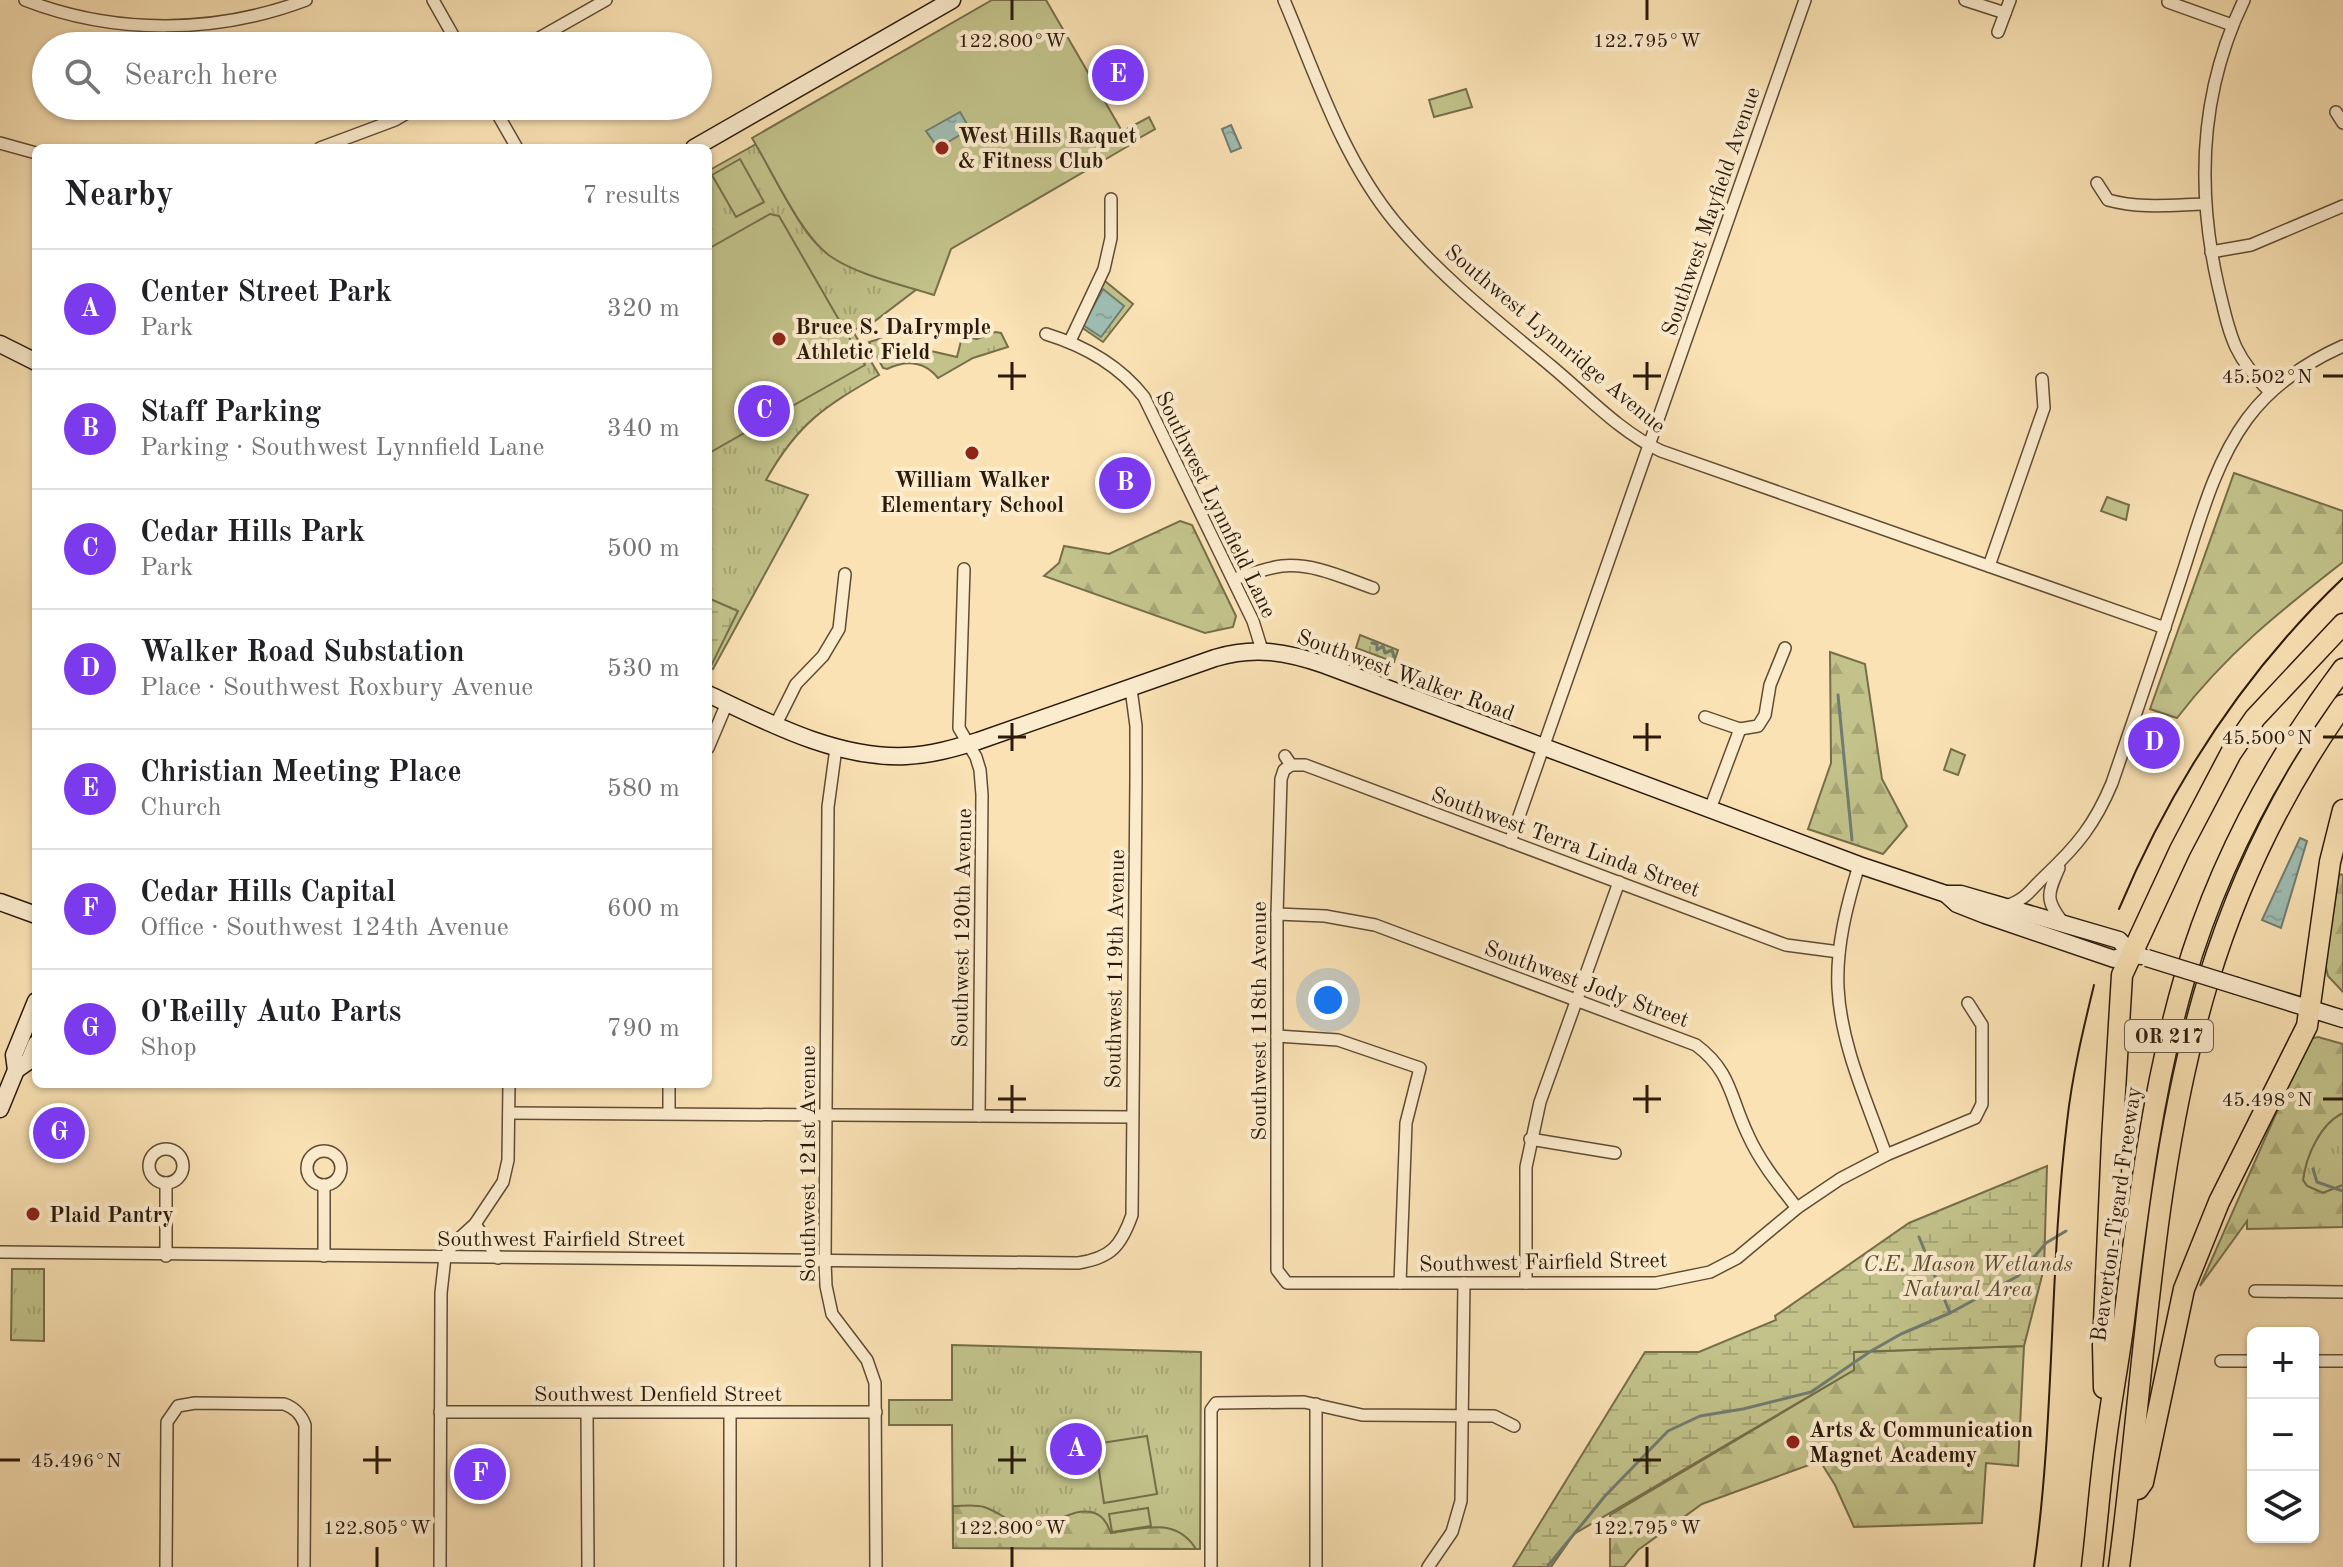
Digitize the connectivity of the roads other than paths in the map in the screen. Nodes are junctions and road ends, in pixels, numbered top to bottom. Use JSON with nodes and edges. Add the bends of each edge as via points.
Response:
{"nodes":[{"id":1,"x":25,"y":0,"type":"edge"},
{"id":2,"x":306,"y":0,"type":"edge"},
{"id":3,"x":433,"y":0,"type":"edge"},
{"id":4,"x":606,"y":0,"type":"edge"},
{"id":5,"x":952,"y":0,"type":"edge"},
{"id":6,"x":1284,"y":0,"type":"edge"},
{"id":7,"x":1805,"y":0,"type":"edge"},
{"id":8,"x":1965,"y":0,"type":"edge"},
{"id":9,"x":2010,"y":0,"type":"edge"},
{"id":10,"x":2244,"y":0,"type":"edge"},
{"id":11,"x":2168,"y":2,"type":"dead end"},
{"id":12,"x":2005,"y":13,"type":"junction"},
{"id":13,"x":2232,"y":25,"type":"junction"},
{"id":14,"x":451,"y":32,"type":"edge"},
{"id":15,"x":550,"y":32,"type":"edge"},
{"id":16,"x":1998,"y":32,"type":"dead end"},
{"id":17,"x":395,"y":120,"type":"edge"},
{"id":18,"x":501,"y":120,"type":"edge"},
{"id":19,"x":0,"y":143,"type":"edge"},
{"id":20,"x":331,"y":144,"type":"edge"},
{"id":21,"x":515,"y":144,"type":"edge"},
{"id":22,"x":701,"y":144,"type":"edge"},
{"id":23,"x":32,"y":152,"type":"edge"},
{"id":24,"x":2097,"y":183,"type":"dead end"},
{"id":25,"x":1111,"y":199,"type":"dead end"},
{"id":26,"x":2205,"y":204,"type":"junction"},
{"id":27,"x":2343,"y":206,"type":"edge"},
{"id":28,"x":2211,"y":252,"type":"junction"},
{"id":29,"x":1046,"y":334,"type":"dead end"},
{"id":30,"x":1070,"y":341,"type":"junction"},
{"id":31,"x":0,"y":344,"type":"edge"},
{"id":32,"x":2343,"y":346,"type":"edge"},
{"id":33,"x":32,"y":360,"type":"edge"},
{"id":34,"x":2042,"y":379,"type":"dead end"},
{"id":35,"x":2270,"y":392,"type":"junction"},
{"id":36,"x":1650,"y":446,"type":"junction"},
{"id":37,"x":1989,"y":566,"type":"junction"},
{"id":38,"x":964,"y":569,"type":"dead end"},
{"id":39,"x":845,"y":574,"type":"dead end"},
{"id":40,"x":1234,"y":579,"type":"junction"},
{"id":41,"x":1373,"y":588,"type":"dead end"},
{"id":42,"x":2343,"y":624,"type":"edge"},
{"id":43,"x":2165,"y":628,"type":"junction"},
{"id":44,"x":1785,"y":648,"type":"dead end"},
{"id":45,"x":1262,"y":650,"type":"junction"},
{"id":46,"x":2343,"y":669,"type":"edge"},
{"id":47,"x":1131,"y":689,"type":"junction"},
{"id":48,"x":712,"y":696,"type":"edge"},
{"id":49,"x":727,"y":703,"type":"junction"},
{"id":50,"x":2343,"y":705,"type":"edge"},
{"id":51,"x":1705,"y":717,"type":"dead end"},
{"id":52,"x":776,"y":724,"type":"junction"},
{"id":53,"x":1740,"y":729,"type":"junction"},
{"id":54,"x":712,"y":739,"type":"edge"},
{"id":55,"x":967,"y":744,"type":"junction"},
{"id":56,"x":1543,"y":747,"type":"junction"},
{"id":57,"x":836,"y":748,"type":"junction"},
{"id":58,"x":1288,"y":760,"type":"joint"},
{"id":59,"x":1710,"y":809,"type":"junction"},
{"id":60,"x":2343,"y":810,"type":"edge"},
{"id":61,"x":1510,"y":842,"type":"junction"},
{"id":62,"x":2061,"y":863,"type":"junction"},
{"id":63,"x":1859,"y":865,"type":"junction"},
{"id":64,"x":1619,"y":882,"type":"junction"},
{"id":65,"x":1946,"y":894,"type":"junction"},
{"id":66,"x":0,"y":902,"type":"edge"},
{"id":67,"x":2005,"y":907,"type":"junction"},
{"id":68,"x":32,"y":914,"type":"edge"},
{"id":69,"x":1277,"y":914,"type":"junction"},
{"id":70,"x":2064,"y":924,"type":"junction"},
{"id":71,"x":1839,"y":952,"type":"junction"},
{"id":72,"x":2139,"y":955,"type":"junction"},
{"id":73,"x":1576,"y":1001,"type":"junction"},
{"id":74,"x":1968,"y":1003,"type":"dead end"},
{"id":75,"x":2310,"y":1009,"type":"junction"},
{"id":76,"x":32,"y":1011,"type":"edge"},
{"id":77,"x":2343,"y":1019,"type":"edge"},
{"id":78,"x":1277,"y":1036,"type":"junction"},
{"id":79,"x":32,"y":1054,"type":"edge"},
{"id":80,"x":16,"y":1070,"type":"junction"},
{"id":81,"x":509,"y":1088,"type":"edge"},
{"id":82,"x":669,"y":1088,"type":"edge"},
{"id":83,"x":0,"y":1109,"type":"edge"},
{"id":84,"x":509,"y":1113,"type":"junction"},
{"id":85,"x":669,"y":1113,"type":"junction"},
{"id":86,"x":825,"y":1114,"type":"junction"},
{"id":87,"x":979,"y":1116,"type":"junction"},
{"id":88,"x":1132,"y":1117,"type":"junction"},
{"id":89,"x":1530,"y":1139,"type":"junction"},
{"id":90,"x":1615,"y":1153,"type":"dead end"},
{"id":91,"x":1886,"y":1155,"type":"junction"},
{"id":92,"x":166,"y":1183,"type":"dead end"},
{"id":93,"x":324,"y":1185,"type":"dead end"},
{"id":94,"x":1797,"y":1208,"type":"junction"},
{"id":95,"x":475,"y":1224,"type":"junction"},
{"id":96,"x":1117,"y":1246,"type":"joint"},
{"id":97,"x":0,"y":1252,"type":"edge"},
{"id":98,"x":166,"y":1256,"type":"junction"},
{"id":99,"x":324,"y":1256,"type":"junction"},
{"id":100,"x":445,"y":1257,"type":"junction"},
{"id":101,"x":498,"y":1258,"type":"junction"},
{"id":102,"x":825,"y":1261,"type":"junction"},
{"id":103,"x":1283,"y":1280,"type":"joint"},
{"id":104,"x":1400,"y":1283,"type":"junction"},
{"id":105,"x":1464,"y":1283,"type":"junction"},
{"id":106,"x":1526,"y":1283,"type":"junction"},
{"id":107,"x":2255,"y":1291,"type":"dead end"},
{"id":108,"x":2343,"y":1292,"type":"edge"},
{"id":109,"x":2221,"y":1361,"type":"dead end"},
{"id":110,"x":2247,"y":1361,"type":"edge"},
{"id":111,"x":2319,"y":1361,"type":"edge"},
{"id":112,"x":2343,"y":1361,"type":"edge"},
{"id":113,"x":1316,"y":1404,"type":"junction"},
{"id":114,"x":440,"y":1412,"type":"junction"},
{"id":115,"x":876,"y":1412,"type":"junction"},
{"id":116,"x":587,"y":1413,"type":"junction"},
{"id":117,"x":730,"y":1413,"type":"junction"},
{"id":118,"x":1464,"y":1415,"type":"junction"},
{"id":119,"x":1514,"y":1426,"type":"dead end"},
{"id":120,"x":2106,"y":1441,"type":"junction"},
{"id":121,"x":2127,"y":1506,"type":"junction"},
{"id":122,"x":166,"y":1567,"type":"edge"},
{"id":123,"x":304,"y":1567,"type":"edge"},
{"id":124,"x":440,"y":1567,"type":"edge"},
{"id":125,"x":588,"y":1567,"type":"edge"},
{"id":126,"x":730,"y":1567,"type":"edge"},
{"id":127,"x":876,"y":1567,"type":"edge"},
{"id":128,"x":1211,"y":1567,"type":"edge"},
{"id":129,"x":1316,"y":1567,"type":"edge"},
{"id":130,"x":1428,"y":1567,"type":"edge"},
{"id":131,"x":2092,"y":1567,"type":"edge"},
{"id":132,"x":2119,"y":1567,"type":"edge"}],
"edges":[{"from":1,"to":2,"type":"street","via":[[106,22],[161,26],[214,24]]},
{"from":3,"to":14,"type":"street"},
{"from":4,"to":15,"type":"street"},
{"from":5,"to":22,"type":"main road"},
{"from":6,"to":36,"type":"street","name":"Southwest Lynnridge Avenue","via":[[1344,142],[1393,220],[1482,308]]},
{"from":7,"to":36,"type":"street","name":"Southwest Mayfield Avenue"},
{"from":8,"to":12,"type":"street"},
{"from":9,"to":12,"type":"street"},
{"from":10,"to":13,"type":"street"},
{"from":11,"to":13,"type":"street"},
{"from":12,"to":16,"type":"street"},
{"from":13,"to":26,"type":"street","via":[[2208,114]]},
{"from":17,"to":20,"type":"street"},
{"from":18,"to":21,"type":"street"},
{"from":19,"to":23,"type":"street"},
{"from":24,"to":26,"type":"street","via":[[2108,200],[2130,205]]},
{"from":25,"to":30,"type":"street","via":[[1104,269]]},
{"from":26,"to":28,"type":"street"},
{"from":27,"to":28,"type":"street","via":[[2251,245]]},
{"from":28,"to":35,"type":"street","via":[[2234,348]]},
{"from":29,"to":30,"type":"street","name":"Southwest Lynnfield Lane"},
{"from":30,"to":40,"type":"street","name":"Southwest Lynnfield Lane","via":[[1104,358],[1144,397]]},
{"from":31,"to":33,"type":"main road"},
{"from":32,"to":35,"type":"street","via":[[2303,366]]},
{"from":34,"to":37,"type":"street","via":[[2044,408]]},
{"from":35,"to":43,"type":"street","via":[[2227,452]]},
{"from":36,"to":37,"type":"street","name":"Southwest Lynnridge Avenue"},
{"from":36,"to":56,"type":"street","name":"Southwest Mayfield Avenue"},
{"from":37,"to":43,"type":"street","name":"Southwest Lynnridge Avenue"},
{"from":38,"to":55,"type":"street","name":"Southwest 120th Avenue","via":[[959,728]]},
{"from":39,"to":52,"type":"street","via":[[839,629],[823,656],[796,684]]},
{"from":40,"to":41,"type":"street","via":[[1298,566]]},
{"from":40,"to":45,"type":"street","name":"Southwest Lynnfield Lane"},
{"from":42,"to":72,"type":"highway","via":[[2255,718],[2231,753],[2200,809]]},
{"from":43,"to":62,"type":"street","via":[[2100,811]]},
{"from":44,"to":53,"type":"street","via":[[1765,715],[1758,726]]},
{"from":45,"to":47,"type":"main road","name":"Southwest Walker Road","via":[[1215,658]]},
{"from":45,"to":56,"type":"main road","name":"Southwest Walker Road","via":[[1306,659]]},
{"from":46,"to":120,"type":"highway","name":"Beaverton-Tigard Freeway","number":"OR 217","via":[[2293,740],[2241,832],[2185,978],[2148,1144]]},
{"from":47,"to":55,"type":"main road","name":"Southwest Walker Road"},
{"from":47,"to":88,"type":"street","name":"Southwest 119th Avenue","via":[[1136,753]]},
{"from":48,"to":49,"type":"main road","name":"Southwest Walker Road"},
{"from":49,"to":52,"type":"main road","name":"Southwest Walker Road"},
{"from":49,"to":54,"type":"street"},
{"from":50,"to":121,"type":"highway","name":"Beaverton-Tigard Freeway","number":"OR 217","via":[[2264,839],[2232,914],[2195,1027],[2159,1223]]},
{"from":51,"to":53,"type":"street"},
{"from":52,"to":57,"type":"main road","name":"Southwest Walker Road"},
{"from":53,"to":59,"type":"street"},
{"from":55,"to":57,"type":"main road","name":"Southwest Walker Road","via":[[905,756]]},
{"from":55,"to":87,"type":"street","name":"Southwest 120th Avenue","via":[[980,770],[982,795]]},
{"from":56,"to":59,"type":"main road","name":"Southwest Walker Road"},
{"from":56,"to":61,"type":"street","name":"Southwest Mayfield Avenue"},
{"from":57,"to":86,"type":"street","name":"Southwest 121st Avenue","via":[[828,807]]},
{"from":58,"to":61,"type":"street","name":"Southwest Terra Linda Street"},
{"from":58,"to":69,"type":"street","name":"Southwest 118th Avenue","via":[[1281,774]]},
{"from":59,"to":63,"type":"main road","name":"Southwest Walker Road"},
{"from":60,"to":75,"type":"highway","via":[[2330,862]]},
{"from":61,"to":64,"type":"street","name":"Southwest Terra Linda Street"},
{"from":62,"to":67,"type":"street","via":[[2028,896]]},
{"from":62,"to":70,"type":"street","via":[[2049,895],[2051,908]]},
{"from":63,"to":65,"type":"main road","name":"Southwest Walker Road"},
{"from":63,"to":71,"type":"street"},
{"from":64,"to":71,"type":"street","name":"Southwest Terra Linda Street","via":[[1786,945]]},
{"from":64,"to":73,"type":"street"},
{"from":65,"to":67,"type":"main road","name":"Southwest Walker Road"},
{"from":65,"to":72,"type":"main road","name":"Southwest Walker Road","via":[[1957,904],[2100,955]]},
{"from":66,"to":68,"type":"main road"},
{"from":67,"to":70,"type":"main road","name":"Southwest Walker Road"},
{"from":69,"to":73,"type":"street","name":"Southwest Jody Street","via":[[1375,925]]},
{"from":69,"to":78,"type":"street","name":"Southwest 118th Avenue"},
{"from":70,"to":72,"type":"main road","name":"Southwest Walker Road","via":[[2119,940]]},
{"from":71,"to":91,"type":"street","via":[[1844,1031]]},
{"from":72,"to":75,"type":"main road","name":"Southwest Walker Road","bridge":true},
{"from":72,"to":120,"type":"highway","via":[[2122,975],[2103,1345]]},
{"from":73,"to":89,"type":"street"},
{"from":73,"to":94,"type":"street","name":"Southwest Jody Street","via":[[1696,1045],[1713,1058],[1765,1167]]},
{"from":74,"to":91,"type":"street","name":"Southwest Fairfield Street","via":[[1982,1025],[1979,1113],[1970,1122]]},
{"from":75,"to":77,"type":"main road","name":"Southwest Walker Road"},
{"from":75,"to":121,"type":"highway","via":[[2307,1026],[2219,1202],[2184,1289],[2143,1482]]},
{"from":76,"to":80,"type":"main road","via":[[14,1055]]},
{"from":78,"to":103,"type":"street","name":"Southwest 118th Avenue","via":[[1277,1264]]},
{"from":78,"to":104,"type":"street","via":[[1338,1040],[1420,1068],[1406,1123]]},
{"from":79,"to":80,"type":"main road"},
{"from":80,"to":83,"type":"main road"},
{"from":81,"to":84,"type":"street"},
{"from":82,"to":85,"type":"street"},
{"from":84,"to":85,"type":"street"},
{"from":84,"to":95,"type":"street","via":[[503,1182]]},
{"from":85,"to":86,"type":"street"},
{"from":86,"to":87,"type":"street"},
{"from":86,"to":102,"type":"street","name":"Southwest 121st Avenue"},
{"from":87,"to":88,"type":"street"},
{"from":88,"to":96,"type":"street","name":"Southwest 119th Avenue","via":[[1132,1215]]},
{"from":89,"to":90,"type":"street"},
{"from":89,"to":106,"type":"street"},
{"from":91,"to":94,"type":"street","name":"Southwest Fairfield Street"},
{"from":92,"to":98,"type":"street"},
{"from":93,"to":99,"type":"street"},
{"from":94,"to":106,"type":"street","name":"Southwest Fairfield Street","via":[[1737,1258],[1710,1272],[1656,1283]]},
{"from":95,"to":100,"type":"street"},
{"from":95,"to":101,"type":"street"},
{"from":96,"to":102,"type":"street","name":"Southwest Fairfield Street","via":[[1106,1256],[1078,1263]]},
{"from":97,"to":98,"type":"street","name":"Southwest Fairfield Street"},
{"from":98,"to":99,"type":"street","name":"Southwest Fairfield Street"},
{"from":99,"to":100,"type":"street","name":"Southwest Fairfield Street"},
{"from":100,"to":101,"type":"street","name":"Southwest Fairfield Street"},
{"from":100,"to":114,"type":"street"},
{"from":101,"to":102,"type":"street","name":"Southwest Fairfield Street"},
{"from":102,"to":115,"type":"street","name":"Southwest 121st Avenue","via":[[832,1314],[867,1360]]},
{"from":103,"to":104,"type":"street","name":"Southwest Fairfield Street"},
{"from":104,"to":105,"type":"street","name":"Southwest Fairfield Street"},
{"from":105,"to":106,"type":"street","name":"Southwest Fairfield Street"},
{"from":105,"to":118,"type":"street"},
{"from":107,"to":108,"type":"street"},
{"from":109,"to":110,"type":"street"},
{"from":111,"to":112,"type":"street"},
{"from":113,"to":118,"type":"street","via":[[1362,1415]]},
{"from":113,"to":128,"type":"street","via":[[1227,1402],[1216,1403],[1211,1410]]},
{"from":113,"to":129,"type":"street"},
{"from":114,"to":116,"type":"street","name":"Southwest Denfield Street"},
{"from":114,"to":124,"type":"street"},
{"from":115,"to":117,"type":"street","name":"Southwest Denfield Street"},
{"from":115,"to":127,"type":"street","name":"Southwest 121st Avenue"},
{"from":116,"to":117,"type":"street","name":"Southwest Denfield Street"},
{"from":116,"to":125,"type":"street"},
{"from":117,"to":126,"type":"street"},
{"from":118,"to":119,"type":"street","via":[[1498,1416]]},
{"from":118,"to":130,"type":"street","via":[[1461,1501],[1452,1532]]},
{"from":120,"to":131,"type":"highway","name":"Beaverton-Tigard Freeway","number":"OR 217"},
{"from":121,"to":132,"type":"highway","name":"Beaverton-Tigard Freeway","number":"OR 217"},
{"from":122,"to":123,"type":"street","via":[[166,1429],[169,1416],[183,1404],[284,1404],[302,1417]]}]}
